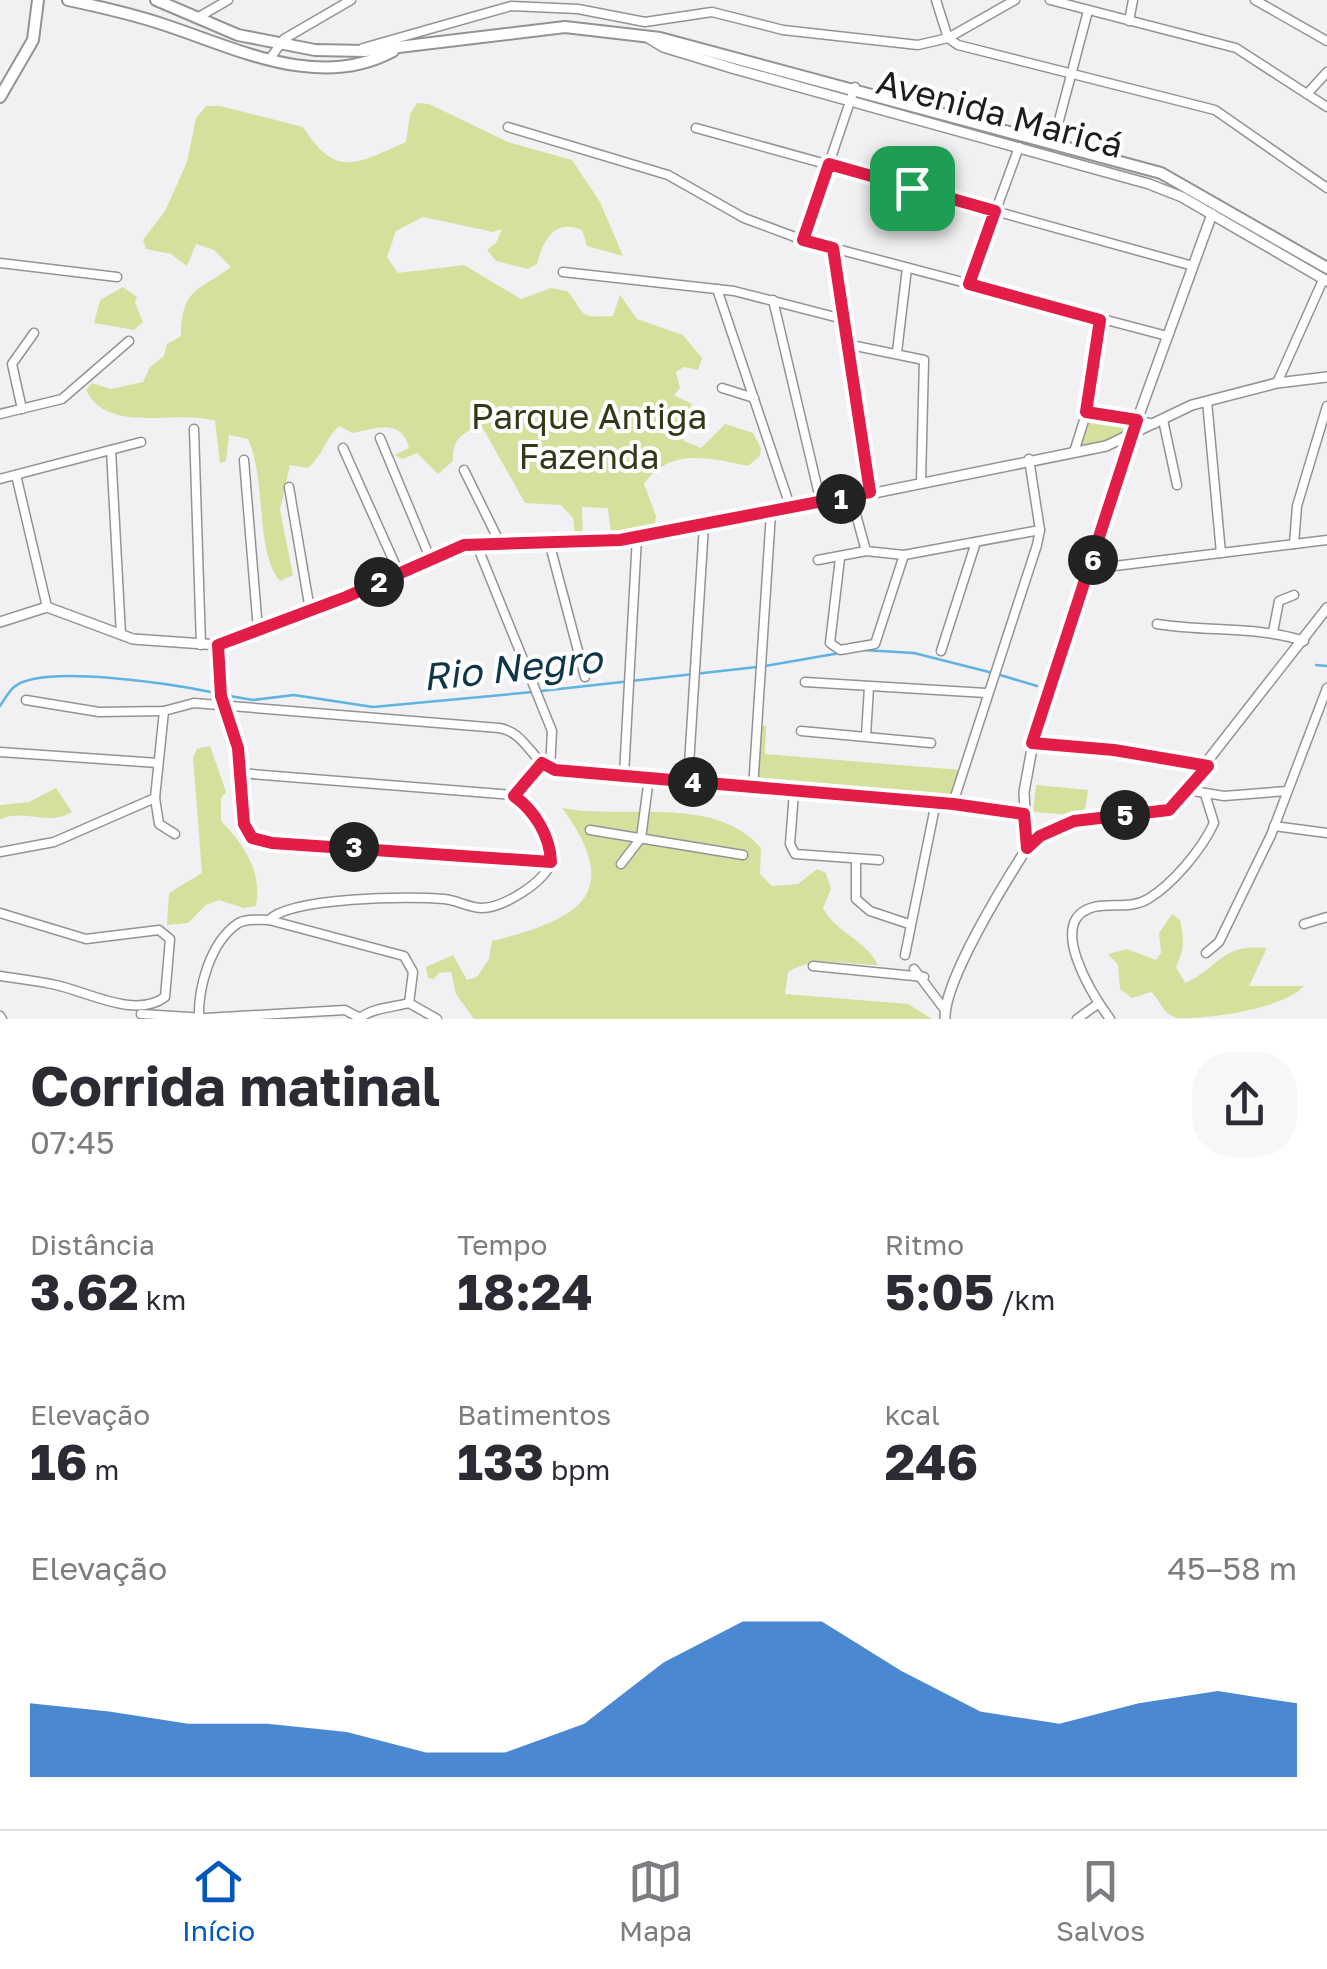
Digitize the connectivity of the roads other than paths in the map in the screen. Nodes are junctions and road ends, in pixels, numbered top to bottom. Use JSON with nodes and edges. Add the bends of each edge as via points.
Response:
{"nodes":[{"id":1,"x":38,"y":0,"type":"edge"},
{"id":2,"x":68,"y":0,"type":"edge"},
{"id":3,"x":156,"y":0,"type":"edge"},
{"id":4,"x":228,"y":0,"type":"edge"},
{"id":5,"x":351,"y":0,"type":"edge"},
{"id":6,"x":936,"y":0,"type":"edge"},
{"id":7,"x":1050,"y":0,"type":"edge"},
{"id":8,"x":1133,"y":0,"type":"edge"},
{"id":9,"x":1254,"y":0,"type":"edge"},
{"id":10,"x":1011,"y":1,"type":"edge"},
{"id":11,"x":511,"y":3,"type":"edge"},
{"id":12,"x":577,"y":5,"type":"edge"},
{"id":13,"x":1088,"y":11,"type":"junction"},
{"id":14,"x":196,"y":18,"type":"junction"},
{"id":15,"x":1129,"y":20,"type":"junction"},
{"id":16,"x":644,"y":28,"type":"junction"},
{"id":17,"x":948,"y":38,"type":"junction"},
{"id":18,"x":1327,"y":40,"type":"edge"},
{"id":19,"x":278,"y":44,"type":"junction"},
{"id":20,"x":399,"y":48,"type":"junction"},
{"id":21,"x":354,"y":52,"type":"junction"},
{"id":22,"x":269,"y":60,"type":"junction"},
{"id":23,"x":1327,"y":72,"type":"edge"},
{"id":24,"x":1071,"y":76,"type":"junction"},
{"id":25,"x":854,"y":87,"type":"junction"},
{"id":26,"x":1307,"y":94,"type":"junction"},
{"id":27,"x":0,"y":97,"type":"edge"},
{"id":28,"x":850,"y":100,"type":"junction"},
{"id":29,"x":1327,"y":107,"type":"edge"},
{"id":30,"x":508,"y":127,"type":"dead end"},
{"id":31,"x":696,"y":128,"type":"dead end"},
{"id":32,"x":1053,"y":142,"type":"junction"},
{"id":33,"x":1019,"y":146,"type":"junction"},
{"id":34,"x":829,"y":164,"type":"junction"},
{"id":35,"x":1327,"y":188,"type":"edge"},
{"id":36,"x":995,"y":211,"type":"junction"},
{"id":37,"x":1212,"y":214,"type":"junction"},
{"id":38,"x":803,"y":240,"type":"junction"},
{"id":39,"x":833,"y":248,"type":"junction"},
{"id":40,"x":0,"y":263,"type":"edge"},
{"id":41,"x":1193,"y":266,"type":"junction"},
{"id":42,"x":908,"y":268,"type":"junction"},
{"id":43,"x":563,"y":272,"type":"dead end"},
{"id":44,"x":1326,"y":273,"type":"edge"},
{"id":45,"x":118,"y":277,"type":"dead end"},
{"id":46,"x":969,"y":284,"type":"junction"},
{"id":47,"x":717,"y":289,"type":"junction"},
{"id":48,"x":773,"y":300,"type":"junction"},
{"id":49,"x":843,"y":319,"type":"junction"},
{"id":50,"x":1100,"y":320,"type":"junction"},
{"id":51,"x":34,"y":333,"type":"dead end"},
{"id":52,"x":1168,"y":336,"type":"junction"},
{"id":53,"x":130,"y":341,"type":"dead end"},
{"id":54,"x":846,"y":344,"type":"junction"},
{"id":55,"x":898,"y":352,"type":"junction"},
{"id":56,"x":2,"y":358,"type":"edge"},
{"id":57,"x":13,"y":360,"type":"junction"},
{"id":58,"x":1327,"y":377,"type":"edge"},
{"id":59,"x":1277,"y":383,"type":"junction"},
{"id":60,"x":722,"y":388,"type":"dead end"},
{"id":61,"x":754,"y":398,"type":"junction"},
{"id":62,"x":1208,"y":400,"type":"junction"},
{"id":63,"x":1327,"y":406,"type":"edge"},
{"id":64,"x":22,"y":409,"type":"junction"},
{"id":65,"x":1086,"y":412,"type":"junction"},
{"id":66,"x":0,"y":414,"type":"edge"},
{"id":67,"x":1137,"y":420,"type":"junction"},
{"id":68,"x":1159,"y":422,"type":"junction"},
{"id":69,"x":194,"y":429,"type":"dead end"},
{"id":70,"x":380,"y":438,"type":"dead end"},
{"id":71,"x":1131,"y":438,"type":"junction"},
{"id":72,"x":142,"y":442,"type":"dead end"},
{"id":73,"x":343,"y":448,"type":"dead end"},
{"id":74,"x":111,"y":450,"type":"junction"},
{"id":75,"x":1074,"y":452,"type":"junction"},
{"id":76,"x":1029,"y":459,"type":"junction"},
{"id":77,"x":244,"y":460,"type":"dead end"},
{"id":78,"x":464,"y":470,"type":"dead end"},
{"id":79,"x":16,"y":475,"type":"junction"},
{"id":80,"x":0,"y":479,"type":"edge"},
{"id":81,"x":921,"y":482,"type":"junction"},
{"id":82,"x":1177,"y":485,"type":"dead end"},
{"id":83,"x":289,"y":488,"type":"dead end"},
{"id":84,"x":870,"y":492,"type":"junction"},
{"id":85,"x":851,"y":496,"type":"junction"},
{"id":86,"x":821,"y":503,"type":"junction"},
{"id":87,"x":791,"y":509,"type":"junction"},
{"id":88,"x":771,"y":514,"type":"junction"},
{"id":89,"x":704,"y":525,"type":"junction"},
{"id":90,"x":1040,"y":530,"type":"junction"},
{"id":91,"x":637,"y":537,"type":"junction"},
{"id":92,"x":1327,"y":540,"type":"edge"},
{"id":93,"x":499,"y":542,"type":"junction"},
{"id":94,"x":549,"y":542,"type":"junction"},
{"id":95,"x":976,"y":542,"type":"junction"},
{"id":96,"x":476,"y":543,"type":"junction"},
{"id":97,"x":1294,"y":544,"type":"junction"},
{"id":98,"x":866,"y":551,"type":"junction"},
{"id":99,"x":1221,"y":553,"type":"junction"},
{"id":100,"x":904,"y":555,"type":"junction"},
{"id":101,"x":430,"y":558,"type":"junction"},
{"id":102,"x":840,"y":558,"type":"junction"},
{"id":103,"x":818,"y":560,"type":"dead end"},
{"id":104,"x":1090,"y":570,"type":"junction"},
{"id":105,"x":399,"y":572,"type":"junction"},
{"id":106,"x":1294,"y":595,"type":"dead end"},
{"id":107,"x":47,"y":607,"type":"junction"},
{"id":108,"x":1327,"y":608,"type":"edge"},
{"id":109,"x":310,"y":610,"type":"junction"},
{"id":110,"x":0,"y":622,"type":"edge"},
{"id":111,"x":1158,"y":624,"type":"dead end"},
{"id":112,"x":258,"y":630,"type":"junction"},
{"id":113,"x":1272,"y":632,"type":"junction"},
{"id":114,"x":121,"y":636,"type":"junction"},
{"id":115,"x":1304,"y":640,"type":"junction"},
{"id":116,"x":201,"y":645,"type":"junction"},
{"id":117,"x":218,"y":645,"type":"junction"},
{"id":118,"x":940,"y":651,"type":"dead end"},
{"id":119,"x":584,"y":676,"type":"dead end"},
{"id":120,"x":805,"y":682,"type":"dead end"},
{"id":121,"x":869,"y":687,"type":"junction"},
{"id":122,"x":1327,"y":688,"type":"edge"},
{"id":123,"x":986,"y":693,"type":"junction"},
{"id":124,"x":26,"y":700,"type":"dead end"},
{"id":125,"x":222,"y":700,"type":"junction"},
{"id":126,"x":164,"y":711,"type":"junction"},
{"id":127,"x":801,"y":732,"type":"dead end"},
{"id":128,"x":866,"y":736,"type":"junction"},
{"id":129,"x":931,"y":743,"type":"dead end"},
{"id":130,"x":1032,"y":743,"type":"junction"},
{"id":131,"x":0,"y":752,"type":"edge"},
{"id":132,"x":158,"y":764,"type":"junction"},
{"id":133,"x":546,"y":766,"type":"junction"},
{"id":134,"x":1208,"y":766,"type":"junction"},
{"id":135,"x":239,"y":773,"type":"junction"},
{"id":136,"x":624,"y":776,"type":"junction"},
{"id":137,"x":649,"y":778,"type":"junction"},
{"id":138,"x":688,"y":782,"type":"junction"},
{"id":139,"x":753,"y":789,"type":"junction"},
{"id":140,"x":1188,"y":790,"type":"junction"},
{"id":141,"x":1286,"y":791,"type":"junction"},
{"id":142,"x":794,"y":792,"type":"junction"},
{"id":143,"x":1205,"y":794,"type":"junction"},
{"id":144,"x":514,"y":796,"type":"junction"},
{"id":145,"x":155,"y":798,"type":"junction"},
{"id":146,"x":936,"y":802,"type":"junction"},
{"id":147,"x":953,"y":804,"type":"junction"},
{"id":148,"x":1024,"y":814,"type":"junction"},
{"id":149,"x":1274,"y":826,"type":"junction"},
{"id":150,"x":590,"y":830,"type":"dead end"},
{"id":151,"x":1327,"y":833,"type":"edge"},
{"id":152,"x":174,"y":834,"type":"dead end"},
{"id":153,"x":642,"y":838,"type":"junction"},
{"id":154,"x":1027,"y":848,"type":"junction"},
{"id":155,"x":0,"y":852,"type":"edge"},
{"id":156,"x":743,"y":855,"type":"dead end"},
{"id":157,"x":856,"y":860,"type":"junction"},
{"id":158,"x":879,"y":860,"type":"dead end"},
{"id":159,"x":551,"y":862,"type":"junction"},
{"id":160,"x":621,"y":864,"type":"dead end"},
{"id":161,"x":0,"y":913,"type":"edge"},
{"id":162,"x":1327,"y":917,"type":"edge"},
{"id":163,"x":268,"y":920,"type":"junction"},
{"id":164,"x":909,"y":924,"type":"junction"},
{"id":165,"x":1304,"y":924,"type":"dead end"},
{"id":166,"x":1206,"y":953,"type":"dead end"},
{"id":167,"x":904,"y":955,"type":"dead end"},
{"id":168,"x":813,"y":966,"type":"dead end"},
{"id":169,"x":914,"y":969,"type":"dead end"},
{"id":170,"x":0,"y":976,"type":"edge"},
{"id":171,"x":924,"y":978,"type":"junction"},
{"id":172,"x":409,"y":1003,"type":"junction"},
{"id":173,"x":1099,"y":1003,"type":"junction"},
{"id":174,"x":140,"y":1013,"type":"edge"},
{"id":175,"x":945,"y":1014,"type":"edge"},
{"id":176,"x":363,"y":1016,"type":"edge"},
{"id":177,"x":199,"y":1018,"type":"edge"},
{"id":178,"x":438,"y":1019,"type":"edge"},
{"id":179,"x":1078,"y":1019,"type":"edge"},
{"id":180,"x":1110,"y":1019,"type":"edge"}],
"edges":[{"from":1,"to":27,"type":"main road","via":[[33,40]]},
{"from":2,"to":22,"type":"main road"},
{"from":3,"to":14,"type":"main road"},
{"from":4,"to":14,"type":"street"},
{"from":5,"to":19,"type":"street"},
{"from":6,"to":17,"type":"street"},
{"from":7,"to":13,"type":"street"},
{"from":8,"to":15,"type":"street"},
{"from":9,"to":18,"type":"street"},
{"from":10,"to":17,"type":"street"},
{"from":11,"to":12,"type":"street"},
{"from":11,"to":21,"type":"street"},
{"from":12,"to":16,"type":"street"},
{"from":13,"to":15,"type":"street"},
{"from":13,"to":24,"type":"street"},
{"from":14,"to":19,"type":"main road"},
{"from":15,"to":26,"type":"street","via":[[1236,48]]},
{"from":16,"to":17,"type":"street","via":[[712,12],[770,28],[890,44]]},
{"from":16,"to":20,"type":"main road","via":[[545,28]]},
{"from":16,"to":25,"type":"main road"},
{"from":16,"to":28,"type":"street","name":"Avenida Maricá","via":[[663,46]]},
{"from":17,"to":24,"type":"street"},
{"from":19,"to":21,"type":"main road"},
{"from":19,"to":22,"type":"street"},
{"from":20,"to":21,"type":"main road"},
{"from":20,"to":22,"type":"main road","via":[[364,65],[336,69]]},
{"from":23,"to":26,"type":"street"},
{"from":24,"to":32,"type":"street"},
{"from":24,"to":35,"type":"street","via":[[1214,110]]},
{"from":25,"to":28,"type":"street"},
{"from":25,"to":32,"type":"main road"},
{"from":26,"to":29,"type":"street"},
{"from":28,"to":33,"type":"street","name":"Avenida Maricá"},
{"from":28,"to":34,"type":"street"},
{"from":30,"to":38,"type":"street","via":[[668,175],[744,218]]},
{"from":31,"to":34,"type":"street"},
{"from":32,"to":44,"type":"main road","via":[[1161,173]]},
{"from":33,"to":36,"type":"street"},
{"from":33,"to":37,"type":"street","name":"Avenida Maricá","via":[[1150,184]]},
{"from":34,"to":36,"type":"street"},
{"from":34,"to":38,"type":"street"},
{"from":36,"to":41,"type":"street"},
{"from":36,"to":46,"type":"street"},
{"from":37,"to":41,"type":"street"},
{"from":37,"to":44,"type":"street","name":"Avenida Maricá"},
{"from":38,"to":39,"type":"street"},
{"from":39,"to":42,"type":"street"},
{"from":39,"to":49,"type":"street"},
{"from":40,"to":45,"type":"street"},
{"from":41,"to":52,"type":"street"},
{"from":42,"to":46,"type":"street"},
{"from":42,"to":55,"type":"street"},
{"from":43,"to":47,"type":"street"},
{"from":44,"to":59,"type":"street"},
{"from":46,"to":50,"type":"street"},
{"from":47,"to":48,"type":"street"},
{"from":47,"to":61,"type":"street"},
{"from":48,"to":49,"type":"street"},
{"from":48,"to":86,"type":"street"},
{"from":49,"to":54,"type":"street"},
{"from":50,"to":52,"type":"street"},
{"from":50,"to":65,"type":"street"},
{"from":51,"to":57,"type":"street"},
{"from":52,"to":67,"type":"street"},
{"from":53,"to":64,"type":"street","via":[[62,399]]},
{"from":54,"to":55,"type":"street"},
{"from":54,"to":84,"type":"street"},
{"from":55,"to":81,"type":"street","via":[[921,357],[926,369]]},
{"from":56,"to":57,"type":"street"},
{"from":57,"to":64,"type":"street"},
{"from":58,"to":59,"type":"street"},
{"from":59,"to":62,"type":"street"},
{"from":60,"to":61,"type":"street"},
{"from":61,"to":87,"type":"street"},
{"from":62,"to":68,"type":"street"},
{"from":62,"to":99,"type":"street"},
{"from":63,"to":97,"type":"street","via":[[1297,506]]},
{"from":64,"to":66,"type":"street"},
{"from":65,"to":67,"type":"street"},
{"from":65,"to":75,"type":"street"},
{"from":67,"to":68,"type":"street"},
{"from":67,"to":71,"type":"street"},
{"from":68,"to":71,"type":"street"},
{"from":68,"to":82,"type":"street"},
{"from":69,"to":116,"type":"street"},
{"from":70,"to":101,"type":"street"},
{"from":71,"to":75,"type":"street"},
{"from":71,"to":104,"type":"street"},
{"from":72,"to":74,"type":"street"},
{"from":73,"to":105,"type":"street"},
{"from":74,"to":79,"type":"street"},
{"from":74,"to":114,"type":"street"},
{"from":75,"to":76,"type":"street"},
{"from":76,"to":81,"type":"street"},
{"from":76,"to":90,"type":"street"},
{"from":77,"to":112,"type":"street"},
{"from":78,"to":93,"type":"street"},
{"from":79,"to":80,"type":"street"},
{"from":79,"to":107,"type":"street"},
{"from":81,"to":84,"type":"street"},
{"from":83,"to":109,"type":"street"},
{"from":84,"to":85,"type":"street"},
{"from":85,"to":86,"type":"street"},
{"from":85,"to":98,"type":"street"},
{"from":86,"to":87,"type":"street"},
{"from":87,"to":88,"type":"street"},
{"from":88,"to":89,"type":"street"},
{"from":88,"to":139,"type":"street"},
{"from":89,"to":91,"type":"street"},
{"from":89,"to":138,"type":"street"},
{"from":90,"to":95,"type":"street"},
{"from":90,"to":123,"type":"street"},
{"from":91,"to":94,"type":"street"},
{"from":91,"to":136,"type":"street"},
{"from":92,"to":97,"type":"street"},
{"from":93,"to":94,"type":"street"},
{"from":93,"to":96,"type":"street"},
{"from":94,"to":119,"type":"street"},
{"from":95,"to":100,"type":"street"},
{"from":95,"to":118,"type":"street"},
{"from":96,"to":101,"type":"street"},
{"from":96,"to":133,"type":"street","via":[[552,731]]},
{"from":97,"to":99,"type":"street"},
{"from":98,"to":100,"type":"street"},
{"from":98,"to":102,"type":"street"},
{"from":99,"to":104,"type":"street"},
{"from":100,"to":102,"type":"street","via":[[875,644],[840,650],[830,643]]},
{"from":101,"to":105,"type":"street"},
{"from":102,"to":103,"type":"street"},
{"from":104,"to":130,"type":"street"},
{"from":105,"to":109,"type":"street"},
{"from":106,"to":113,"type":"street","via":[[1278,604]]},
{"from":107,"to":110,"type":"street"},
{"from":107,"to":114,"type":"street"},
{"from":108,"to":115,"type":"street"},
{"from":109,"to":112,"type":"street"},
{"from":111,"to":113,"type":"street"},
{"from":112,"to":117,"type":"street"},
{"from":113,"to":115,"type":"street"},
{"from":114,"to":116,"type":"street"},
{"from":115,"to":134,"type":"street"},
{"from":116,"to":117,"type":"street"},
{"from":117,"to":125,"type":"street"},
{"from":120,"to":121,"type":"street"},
{"from":121,"to":123,"type":"street"},
{"from":121,"to":128,"type":"street"},
{"from":122,"to":141,"type":"street"},
{"from":123,"to":147,"type":"street"},
{"from":124,"to":126,"type":"street","via":[[98,712]]},
{"from":125,"to":126,"type":"street"},
{"from":125,"to":133,"type":"street","via":[[508,729]]},
{"from":125,"to":135,"type":"street"},
{"from":126,"to":132,"type":"street"},
{"from":127,"to":128,"type":"street"},
{"from":128,"to":129,"type":"street"},
{"from":130,"to":134,"type":"street"},
{"from":130,"to":148,"type":"street"},
{"from":131,"to":132,"type":"street"},
{"from":132,"to":145,"type":"street"},
{"from":133,"to":136,"type":"street"},
{"from":133,"to":144,"type":"street"},
{"from":134,"to":140,"type":"street"},
{"from":135,"to":144,"type":"street"},
{"from":135,"to":159,"type":"street","via":[[244,824],[262,841]]},
{"from":136,"to":137,"type":"street"},
{"from":137,"to":138,"type":"street"},
{"from":137,"to":153,"type":"street"},
{"from":138,"to":139,"type":"street"},
{"from":139,"to":142,"type":"street"},
{"from":140,"to":143,"type":"street"},
{"from":140,"to":154,"type":"street","via":[[1162,813],[1074,821]]},
{"from":141,"to":143,"type":"street"},
{"from":141,"to":149,"type":"street"},
{"from":142,"to":146,"type":"street"},
{"from":142,"to":157,"type":"street","via":[[792,850]]},
{"from":143,"to":173,"type":"street","via":[[1214,823],[1156,893],[1138,904],[1086,910],[1073,923],[1070,935]]},
{"from":144,"to":159,"type":"street","via":[[545,834]]},
{"from":145,"to":152,"type":"street","via":[[159,824]]},
{"from":145,"to":155,"type":"street","via":[[54,842]]},
{"from":146,"to":147,"type":"street"},
{"from":146,"to":164,"type":"street"},
{"from":147,"to":148,"type":"street"},
{"from":148,"to":154,"type":"street"},
{"from":149,"to":151,"type":"street"},
{"from":149,"to":166,"type":"street","via":[[1224,932]]},
{"from":150,"to":153,"type":"street"},
{"from":153,"to":156,"type":"street"},
{"from":153,"to":160,"type":"street"},
{"from":154,"to":175,"type":"street","via":[[986,917]]},
{"from":157,"to":158,"type":"street"},
{"from":157,"to":164,"type":"street","via":[[854,898]]},
{"from":159,"to":163,"type":"street","via":[[542,878],[494,906],[440,898],[330,903],[284,908]]},
{"from":161,"to":174,"type":"street","via":[[86,939],[166,933],[172,950],[162,1000]]},
{"from":162,"to":165,"type":"street"},
{"from":163,"to":172,"type":"street","via":[[404,956],[412,972]]},
{"from":163,"to":177,"type":"street","via":[[247,920],[232,929],[200,985]]},
{"from":164,"to":167,"type":"street"},
{"from":168,"to":171,"type":"street"},
{"from":169,"to":171,"type":"street"},
{"from":170,"to":174,"type":"street"},
{"from":171,"to":175,"type":"street"},
{"from":172,"to":176,"type":"street"},
{"from":172,"to":178,"type":"street"},
{"from":173,"to":179,"type":"street"},
{"from":173,"to":180,"type":"street"},
{"from":174,"to":177,"type":"street"},
{"from":176,"to":177,"type":"street","via":[[345,1010]]}]}
